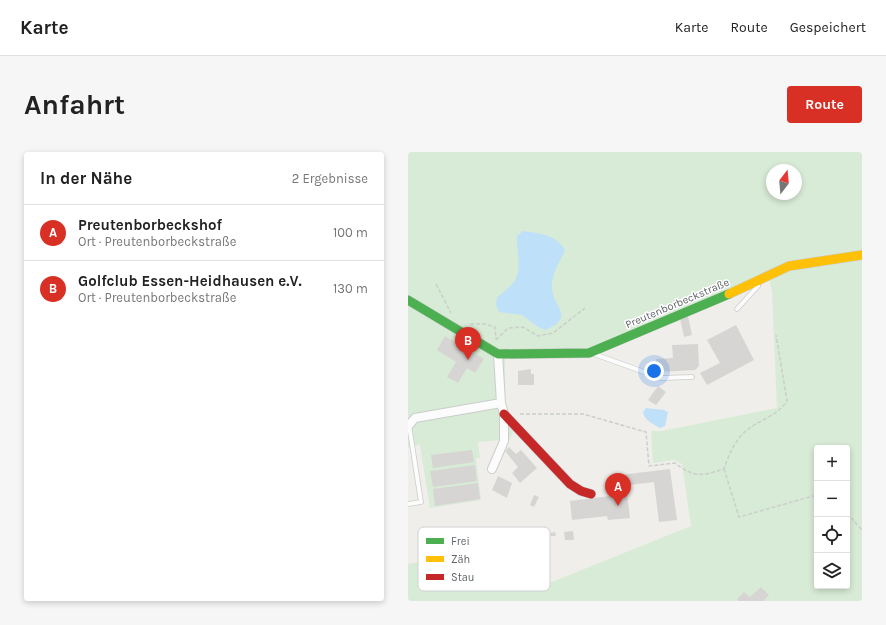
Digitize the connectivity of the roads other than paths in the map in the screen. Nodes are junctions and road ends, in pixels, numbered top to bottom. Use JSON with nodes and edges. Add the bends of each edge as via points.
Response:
{"nodes":[{"id":1,"x":862,"y":255,"type":"edge"},
{"id":2,"x":764,"y":280,"type":"junction"},
{"id":3,"x":408,"y":300,"type":"edge"},
{"id":4,"x":737,"y":309,"type":"dead end"},
{"id":5,"x":589,"y":352,"type":"junction"},
{"id":6,"x":498,"y":354,"type":"junction"},
{"id":7,"x":692,"y":377,"type":"dead end"},
{"id":8,"x":501,"y":404,"type":"junction"},
{"id":9,"x":504,"y":414,"type":"junction"},
{"id":10,"x":409,"y":425,"type":"edge"},
{"id":11,"x":410,"y":450,"type":"edge"},
{"id":12,"x":492,"y":469,"type":"dead end"},
{"id":13,"x":591,"y":494,"type":"dead end"},
{"id":14,"x":408,"y":504,"type":"edge"}],
"edges":[{"from":1,"to":2,"type":"street","name":"Preutenborbeckstraße","via":[[789,266]]},
{"from":2,"to":4,"type":"lane"},
{"from":2,"to":5,"type":"street","name":"Preutenborbeckstraße"},
{"from":3,"to":6,"type":"street"},
{"from":5,"to":6,"type":"street","name":"Preutenborbeckstraße"},
{"from":5,"to":7,"type":"lane","via":[[661,378]]},
{"from":6,"to":8,"type":"street"},
{"from":8,"to":9,"type":"street"},
{"from":8,"to":10,"type":"street","via":[[415,418]]},
{"from":9,"to":12,"type":"street","via":[[504,441]]},
{"from":9,"to":13,"type":"street","via":[[570,484]]},
{"from":10,"to":11,"type":"lane"},
{"from":11,"to":14,"type":"lane","via":[[421,502]]}]}
